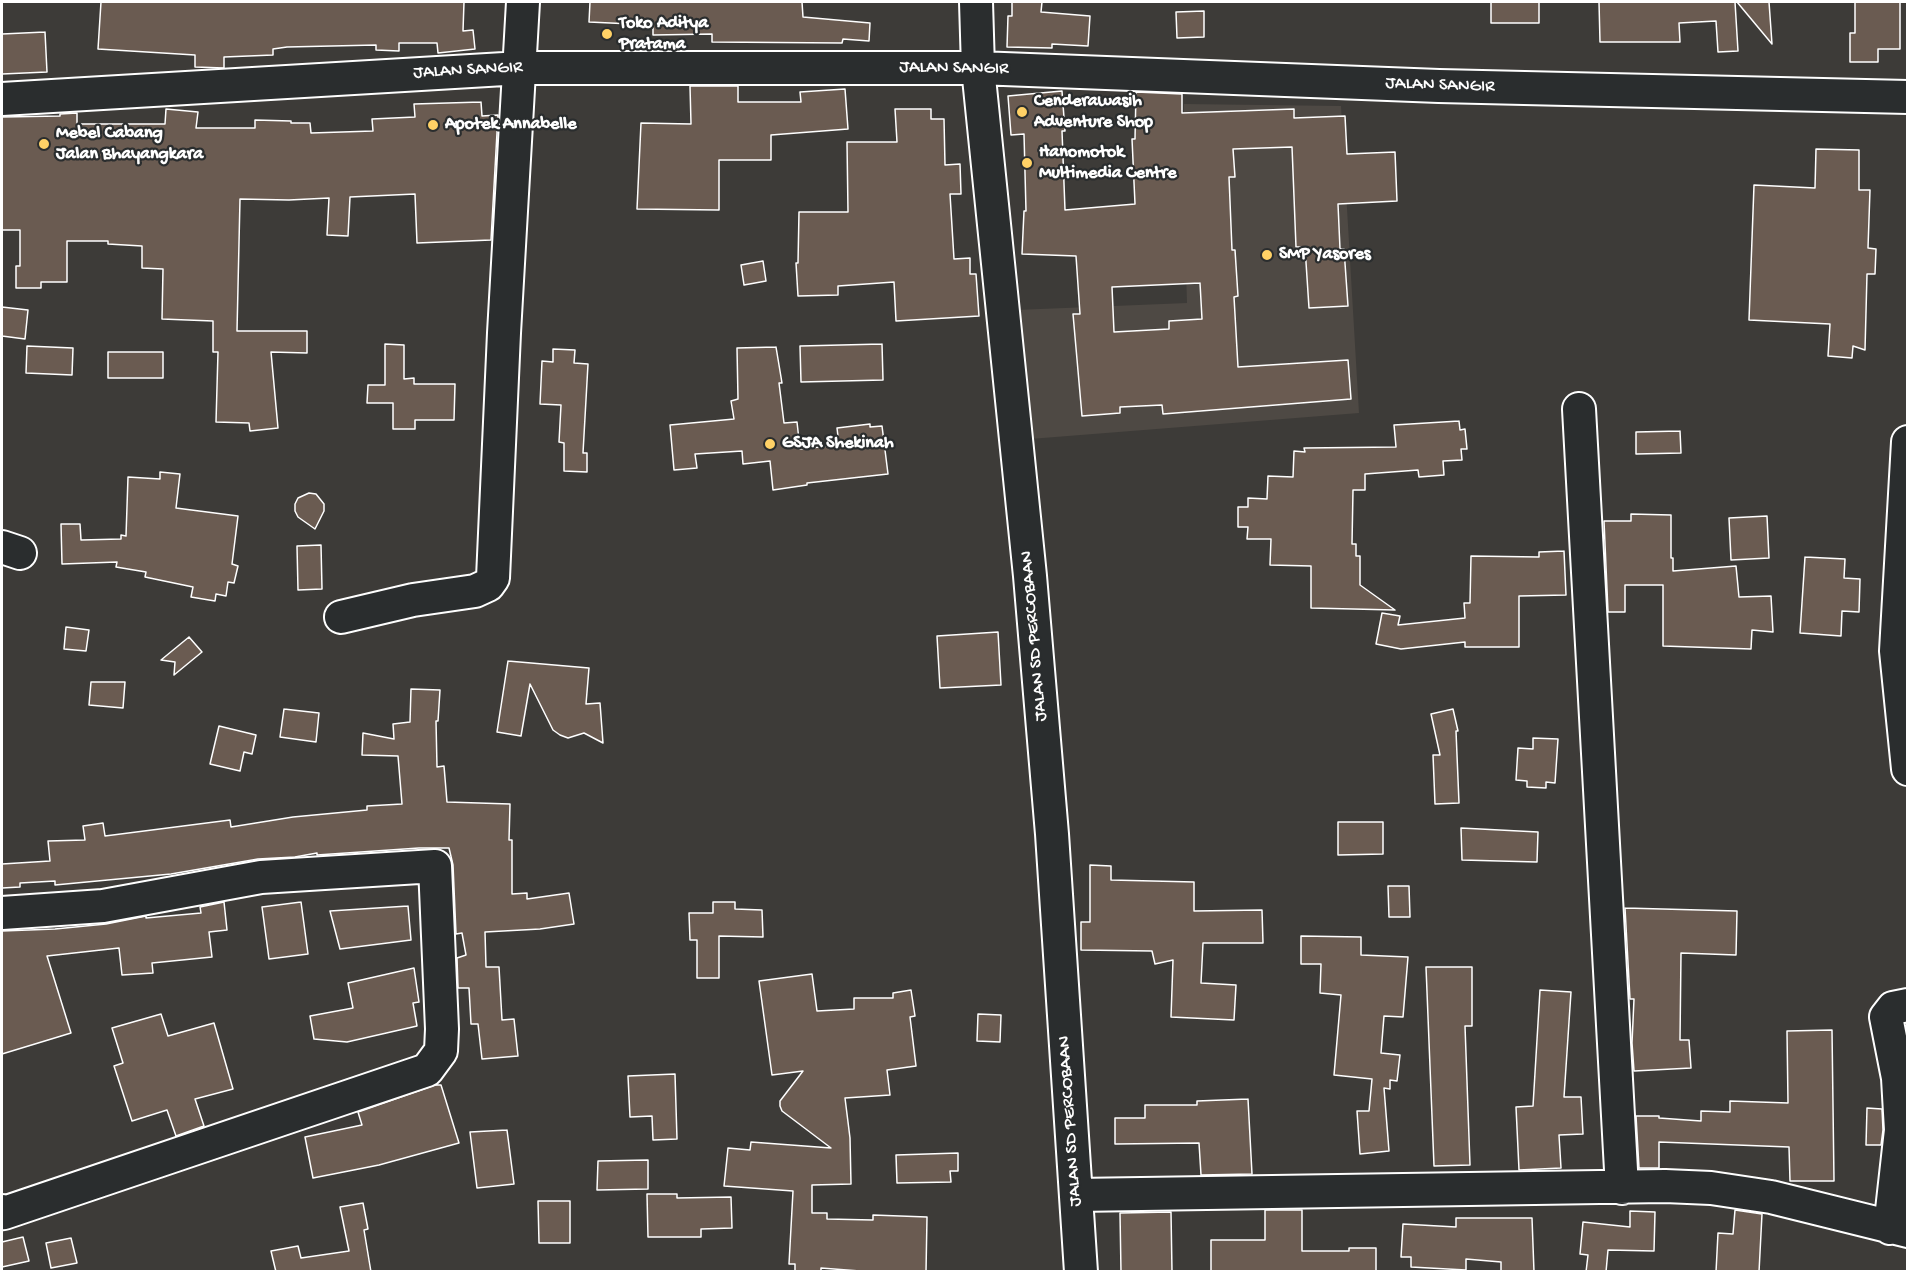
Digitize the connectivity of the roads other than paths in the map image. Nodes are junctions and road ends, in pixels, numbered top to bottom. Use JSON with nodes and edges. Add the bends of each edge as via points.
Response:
{"nodes":[{"id":1,"x":523,"y":2,"type":"edge"},
{"id":2,"x":976,"y":2,"type":"edge"},
{"id":3,"x":520,"y":68,"type":"junction"},
{"id":4,"x":978,"y":68,"type":"junction"},
{"id":5,"x":1908,"y":97,"type":"edge"},
{"id":6,"x":2,"y":99,"type":"edge"},
{"id":7,"x":1579,"y":409,"type":"dead end"},
{"id":8,"x":1908,"y":442,"type":"edge"},
{"id":9,"x":341,"y":617,"type":"dead end"},
{"id":10,"x":1908,"y":769,"type":"edge"},
{"id":11,"x":2,"y":914,"type":"edge"},
{"id":12,"x":1908,"y":1005,"type":"edge"},
{"id":13,"x":1622,"y":1188,"type":"junction"},
{"id":14,"x":1076,"y":1195,"type":"junction"},
{"id":15,"x":2,"y":1211,"type":"edge"},
{"id":16,"x":1899,"y":1230,"type":"edge"},
{"id":17,"x":1082,"y":1272,"type":"edge"}],
"edges":[{"from":1,"to":3,"type":"street"},
{"from":2,"to":4,"type":"street","name":"JALAN SD PERCOBAAN"},
{"from":3,"to":4,"type":"street","name":"JALAN SANGIR"},
{"from":3,"to":6,"type":"street","name":"JALAN SANGIR"},
{"from":3,"to":9,"type":"street","via":[[493,578],[475,591]]},
{"from":4,"to":5,"type":"street","name":"JALAN SANGIR","via":[[1439,86]]},
{"from":4,"to":14,"type":"street","name":"JALAN SD PERCOBAAN","via":[[1031,588]]},
{"from":7,"to":13,"type":"street"},
{"from":8,"to":10,"type":"street","via":[[1896,651]]},
{"from":11,"to":15,"type":"street","via":[[103,906],[261,877],[435,866],[442,1029],[441,1051],[427,1070]]},
{"from":12,"to":16,"type":"street","via":[[1893,1008],[1886,1017],[1898,1078]]},
{"from":13,"to":14,"type":"street"},
{"from":13,"to":16,"type":"street","via":[[1665,1186],[1771,1197]]},
{"from":14,"to":17,"type":"street","name":"JALAN SD PERCOBAAN"}]}
